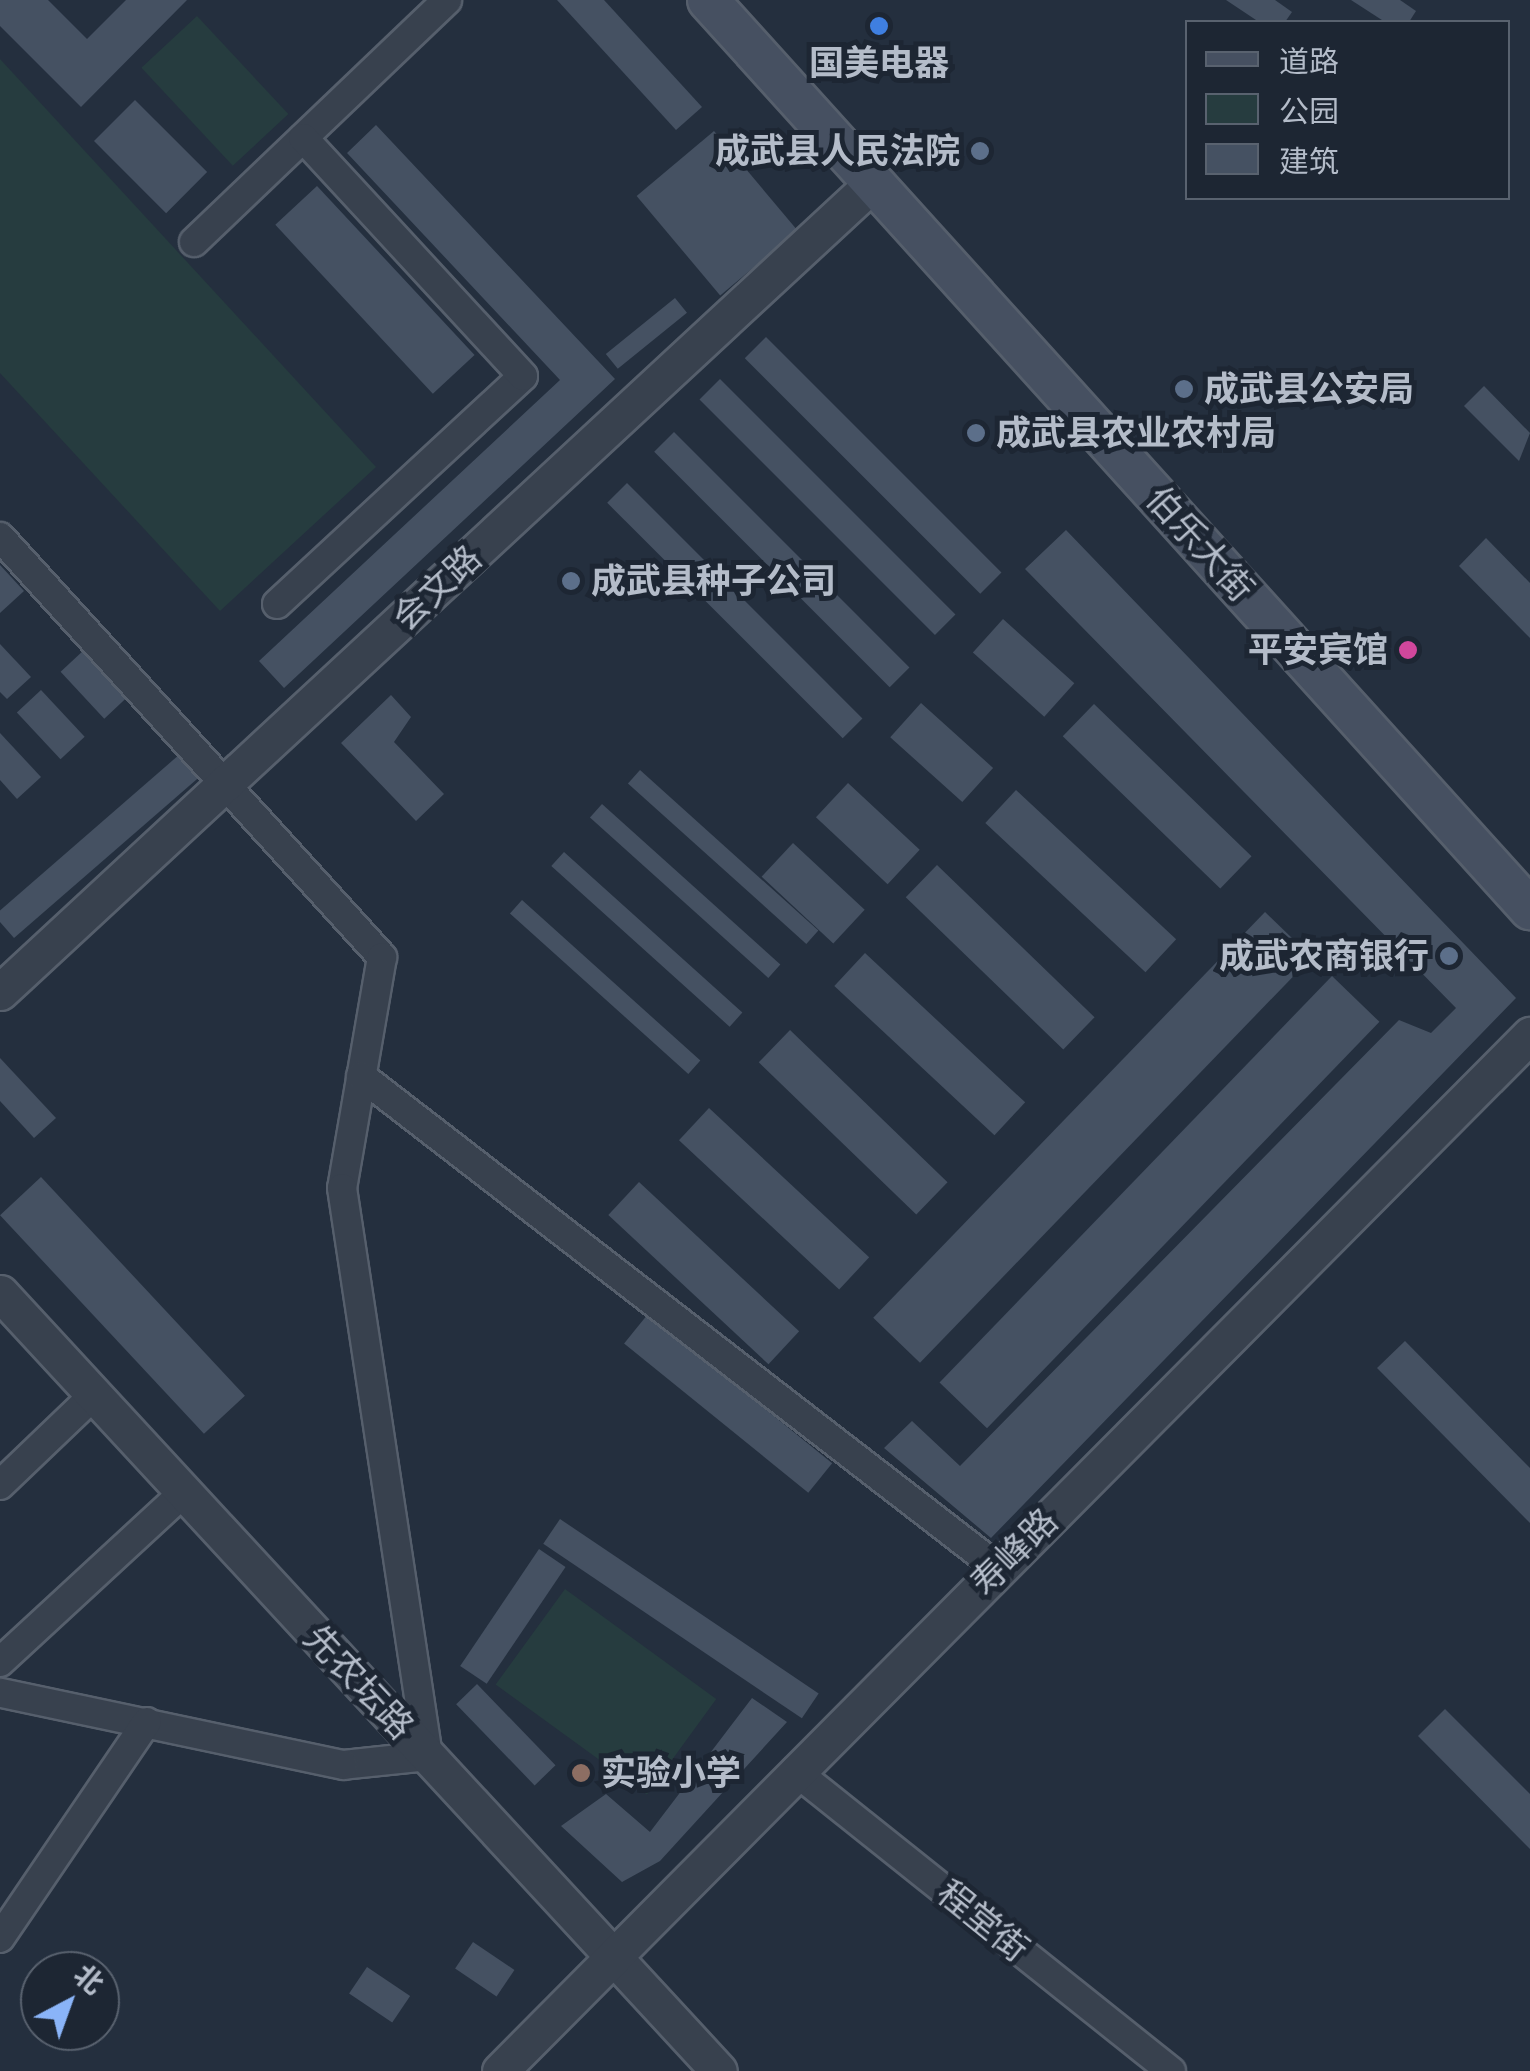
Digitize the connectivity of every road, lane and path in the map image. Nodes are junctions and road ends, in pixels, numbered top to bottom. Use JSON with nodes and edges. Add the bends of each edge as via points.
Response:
{"nodes":[{"id":1,"x":447,"y":0,"type":"edge"},
{"id":2,"x":708,"y":0,"type":"edge"},
{"id":3,"x":303,"y":138,"type":"junction"},
{"id":4,"x":874,"y":182,"type":"junction"},
{"id":5,"x":194,"y":242,"type":"dead end"},
{"id":6,"x":0,"y":537,"type":"edge"},
{"id":7,"x":277,"y":604,"type":"dead end"},
{"id":8,"x":226,"y":783,"type":"junction"},
{"id":9,"x":1530,"y":909,"type":"edge"},
{"id":10,"x":0,"y":992,"type":"edge"},
{"id":11,"x":1530,"y":1035,"type":"edge"},
{"id":12,"x":362,"y":1076,"type":"junction"},
{"id":13,"x":3,"y":1301,"type":"edge"},
{"id":14,"x":94,"y":1395,"type":"junction"},
{"id":15,"x":0,"y":1486,"type":"edge"},
{"id":16,"x":184,"y":1492,"type":"junction"},
{"id":17,"x":998,"y":1568,"type":"junction"},
{"id":18,"x":0,"y":1662,"type":"edge"},
{"id":19,"x":0,"y":1693,"type":"edge"},
{"id":20,"x":146,"y":1722,"type":"junction"},
{"id":21,"x":428,"y":1756,"type":"junction"},
{"id":22,"x":796,"y":1771,"type":"junction"},
{"id":23,"x":0,"y":1938,"type":"edge"},
{"id":24,"x":612,"y":1955,"type":"junction"},
{"id":25,"x":500,"y":2071,"type":"edge"},
{"id":26,"x":719,"y":2071,"type":"edge"},
{"id":27,"x":1172,"y":2071,"type":"edge"}],
"edges":[{"from":1,"to":3,"type":"street"},
{"from":2,"to":4,"type":"main road","name":"伯乐大街"},
{"from":3,"to":5,"type":"street"},
{"from":3,"to":7,"type":"street","via":[[523,376]]},
{"from":4,"to":8,"type":"street","name":"会文路"},
{"from":4,"to":9,"type":"main road","name":"伯乐大街"},
{"from":6,"to":8,"type":"street"},
{"from":8,"to":10,"type":"street","name":"会文路"},
{"from":8,"to":12,"type":"street","via":[[382,957]]},
{"from":11,"to":17,"type":"street","name":"寿峰路"},
{"from":12,"to":17,"type":"street"},
{"from":12,"to":21,"type":"street","via":[[342,1188]]},
{"from":13,"to":14,"type":"street","name":"先农坛路"},
{"from":14,"to":15,"type":"street"},
{"from":14,"to":16,"type":"street","name":"先农坛路"},
{"from":16,"to":18,"type":"street"},
{"from":16,"to":21,"type":"street","name":"先农坛路"},
{"from":17,"to":22,"type":"street","name":"寿峰路"},
{"from":19,"to":20,"type":"street"},
{"from":20,"to":21,"type":"street","via":[[344,1765]]},
{"from":20,"to":23,"type":"street"},
{"from":21,"to":24,"type":"street","name":"先农坛路"},
{"from":22,"to":24,"type":"street","name":"寿峰路"},
{"from":22,"to":27,"type":"street","name":"程堂街"},
{"from":24,"to":25,"type":"street","name":"寿峰路"},
{"from":24,"to":26,"type":"street","name":"先农坛路"}]}
